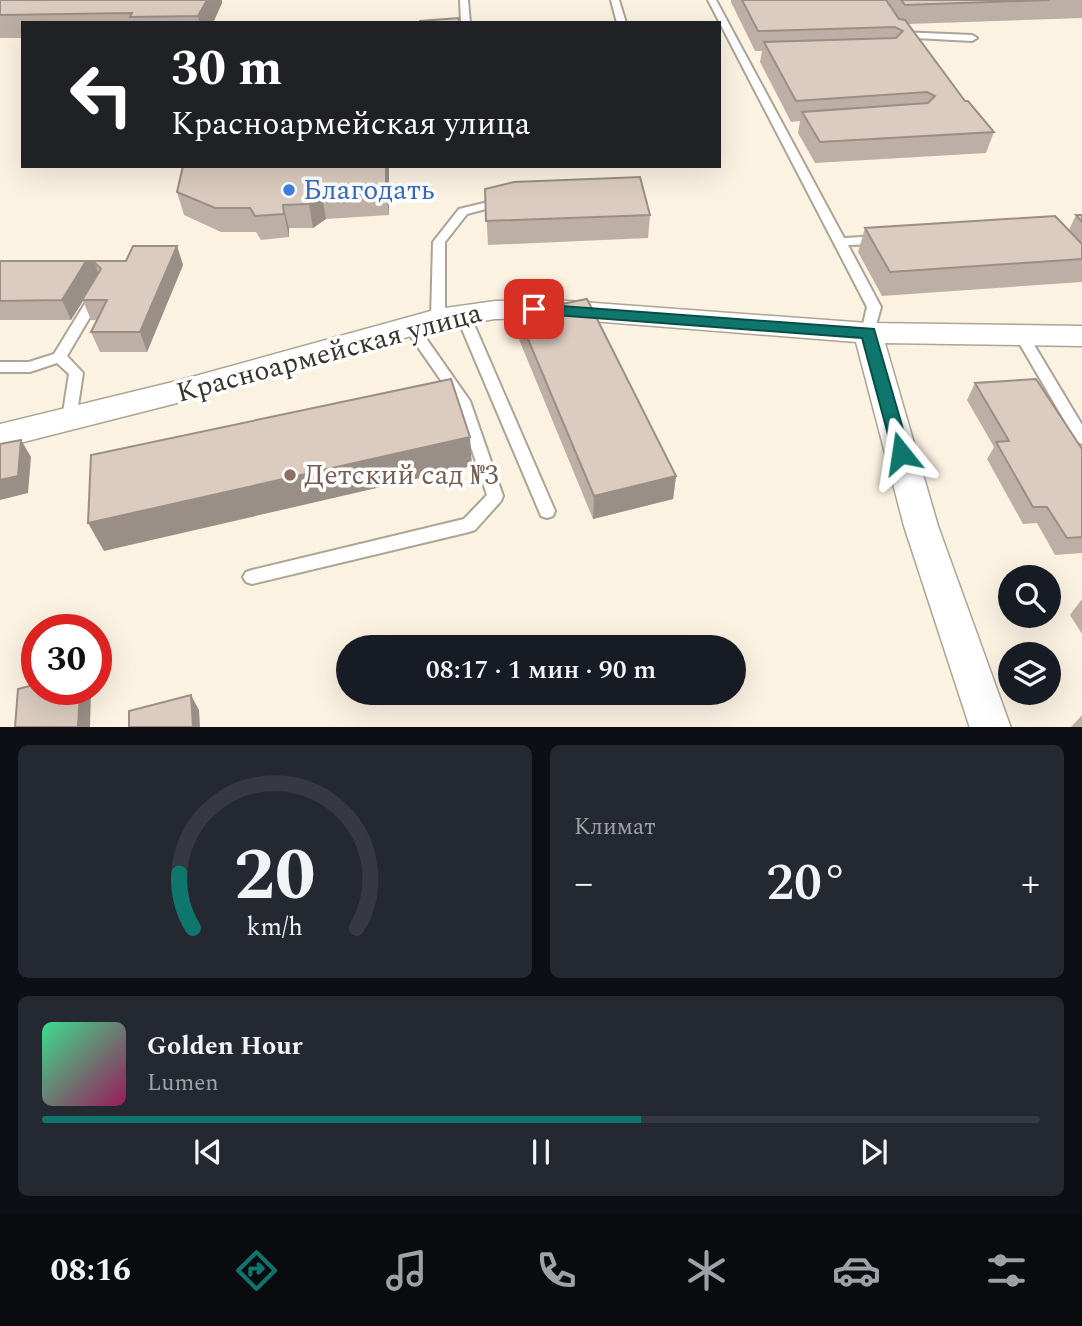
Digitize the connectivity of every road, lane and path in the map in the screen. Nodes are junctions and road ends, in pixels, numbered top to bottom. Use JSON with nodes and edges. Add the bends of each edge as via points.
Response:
{"nodes":[{"id":1,"x":464,"y":0,"type":"edge"},
{"id":2,"x":615,"y":0,"type":"edge"},
{"id":3,"x":712,"y":0,"type":"edge"},
{"id":4,"x":466,"y":21,"type":"edge"},
{"id":5,"x":621,"y":21,"type":"edge"},
{"id":6,"x":893,"y":26,"type":"edge"},
{"id":7,"x":972,"y":38,"type":"dead end"},
{"id":8,"x":742,"y":57,"type":"junction"},
{"id":9,"x":756,"y":57,"type":"dead end"},
{"id":10,"x":792,"y":127,"type":"dead end"},
{"id":11,"x":779,"y":128,"type":"junction"},
{"id":12,"x":510,"y":200,"type":"edge"},
{"id":13,"x":895,"y":239,"type":"edge"},
{"id":14,"x":839,"y":242,"type":"junction"},
{"id":15,"x":101,"y":287,"type":"edge"},
{"id":16,"x":438,"y":320,"type":"junction"},
{"id":17,"x":868,"y":333,"type":"junction"},
{"id":18,"x":1022,"y":336,"type":"junction"},
{"id":19,"x":1082,"y":336,"type":"edge"},
{"id":20,"x":59,"y":357,"type":"junction"},
{"id":21,"x":0,"y":367,"type":"edge"},
{"id":22,"x":69,"y":419,"type":"junction"},
{"id":23,"x":0,"y":436,"type":"edge"},
{"id":24,"x":1082,"y":438,"type":"edge"},
{"id":25,"x":547,"y":511,"type":"dead end"},
{"id":26,"x":252,"y":578,"type":"dead end"},
{"id":27,"x":991,"y":727,"type":"edge"}],
"edges":[{"from":1,"to":4,"type":"lane"},
{"from":2,"to":5,"type":"lane"},
{"from":3,"to":8,"type":"lane"},
{"from":6,"to":7,"type":"lane","via":[[899,35]]},
{"from":8,"to":9,"type":"lane"},
{"from":8,"to":11,"type":"lane"},
{"from":10,"to":11,"type":"lane"},
{"from":11,"to":14,"type":"lane"},
{"from":12,"to":16,"type":"lane","via":[[463,211],[439,242]]},
{"from":13,"to":14,"type":"lane"},
{"from":14,"to":17,"type":"lane","via":[[874,307]]},
{"from":15,"to":20,"type":"lane"},
{"from":16,"to":17,"type":"street","name":"Красноармейская улица","via":[[495,310],[554,309]]},
{"from":16,"to":22,"type":"street","name":"Красноармейская улица"},
{"from":16,"to":25,"type":"lane"},
{"from":16,"to":26,"type":"lane","via":[[495,496],[469,525]]},
{"from":17,"to":18,"type":"street","name":"Красноармейская улица"},
{"from":17,"to":27,"type":"street","via":[[921,526]]},
{"from":18,"to":19,"type":"street","name":"Красноармейская улица"},
{"from":18,"to":24,"type":"lane"},
{"from":20,"to":21,"type":"lane","via":[[30,367]]},
{"from":20,"to":22,"type":"lane","via":[[76,373]]},
{"from":22,"to":23,"type":"street","name":"Красноармейская улица"}]}
